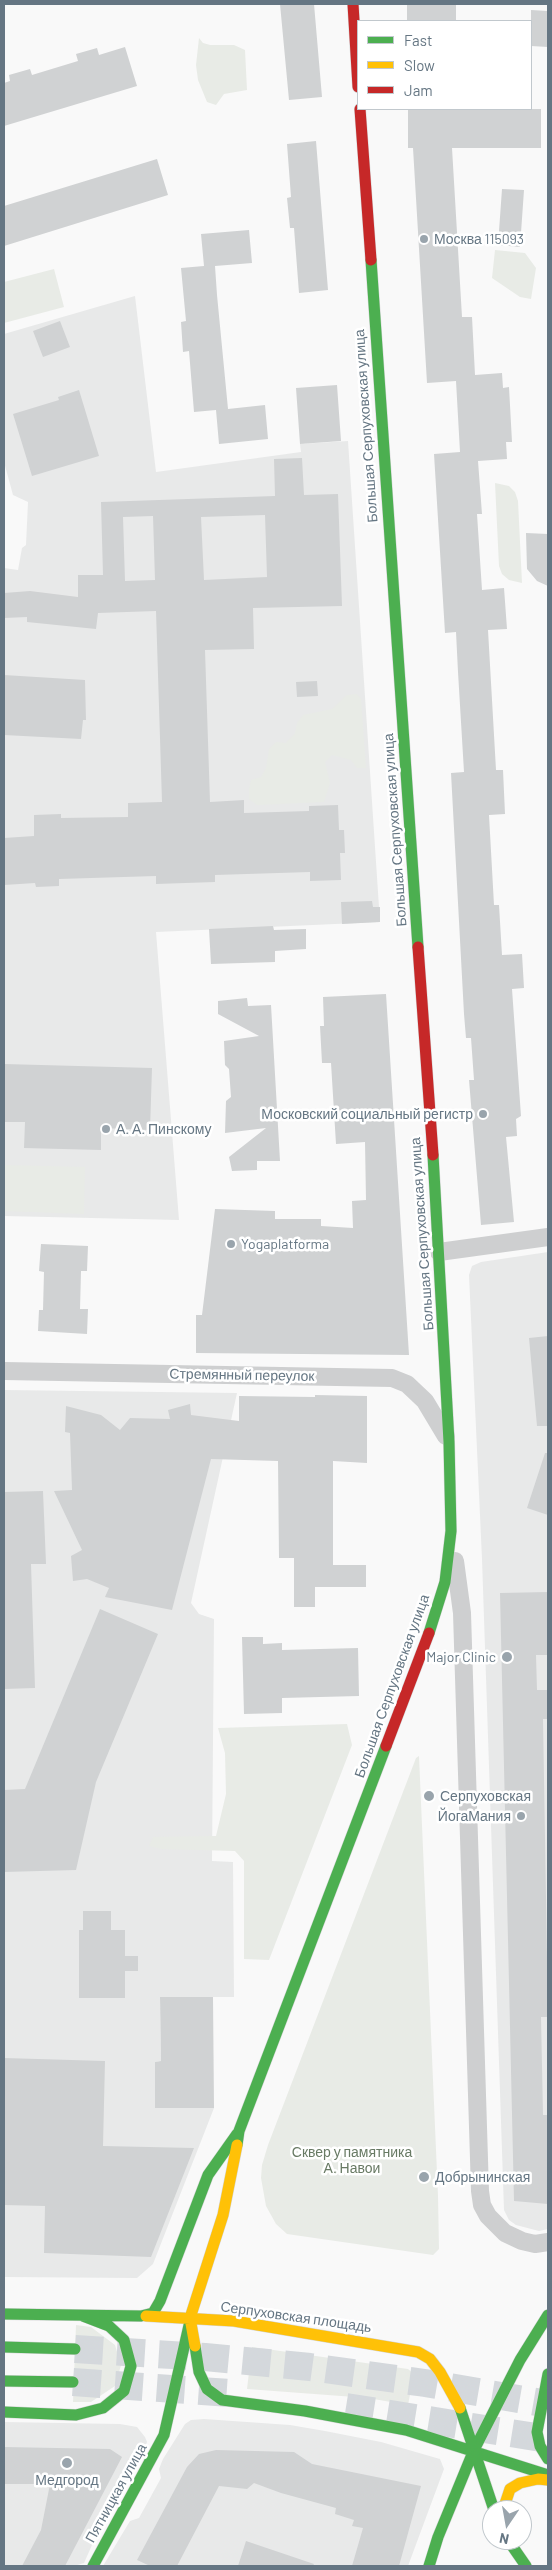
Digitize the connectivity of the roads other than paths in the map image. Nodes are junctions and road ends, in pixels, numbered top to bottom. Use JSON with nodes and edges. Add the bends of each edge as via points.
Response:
{"nodes":[{"id":1,"x":353,"y":4,"type":"edge"},
{"id":2,"x":357,"y":70,"type":"edge"},
{"id":3,"x":362,"y":110,"type":"edge"},
{"id":4,"x":548,"y":1237,"type":"edge"},
{"id":5,"x":439,"y":1252,"type":"junction"},
{"id":6,"x":4,"y":1371,"type":"edge"},
{"id":7,"x":449,"y":1442,"type":"junction"},
{"id":8,"x":451,"y":1531,"type":"junction"},
{"id":9,"x":240,"y":2131,"type":"junction"},
{"id":10,"x":548,"y":2242,"type":"edge"},
{"id":11,"x":4,"y":2314,"type":"edge"},
{"id":12,"x":76,"y":2315,"type":"junction"},
{"id":13,"x":548,"y":2315,"type":"edge"},
{"id":14,"x":146,"y":2316,"type":"junction"},
{"id":15,"x":190,"y":2318,"type":"junction"},
{"id":16,"x":4,"y":2347,"type":"edge"},
{"id":17,"x":75,"y":2349,"type":"tunnel mouth"},
{"id":18,"x":548,"y":2374,"type":"edge"},
{"id":19,"x":4,"y":2381,"type":"edge"},
{"id":20,"x":73,"y":2382,"type":"tunnel mouth"},
{"id":21,"x":4,"y":2412,"type":"edge"},
{"id":22,"x":473,"y":2452,"type":"junction"},
{"id":23,"x":548,"y":2459,"type":"edge"},
{"id":24,"x":548,"y":2475,"type":"edge"},
{"id":25,"x":548,"y":2480,"type":"edge"},
{"id":26,"x":490,"y":2500,"type":"edge"},
{"id":27,"x":506,"y":2500,"type":"edge"},
{"id":28,"x":515,"y":2550,"type":"edge"},
{"id":29,"x":94,"y":2566,"type":"edge"},
{"id":30,"x":429,"y":2566,"type":"edge"},
{"id":31,"x":526,"y":2566,"type":"edge"}],
"edges":[{"from":1,"to":2,"type":"main road"},
{"from":3,"to":5,"type":"main road","name":"Большая Серпуховская улица","via":[[362,149]]},
{"from":4,"to":5,"type":"street"},
{"from":5,"to":7,"type":"main road","name":"Большая Серпуховская улица"},
{"from":6,"to":7,"type":"street","name":"Стремянный переулок","via":[[392,1378],[407,1384],[425,1401]]},
{"from":7,"to":8,"type":"main road","name":"Большая Серпуховская улица"},
{"from":8,"to":9,"type":"main road","name":"Большая Серпуховская улица","via":[[445,1582],[431,1628]]},
{"from":8,"to":10,"type":"street","via":[[462,1613],[482,2205],[500,2230],[522,2241]]},
{"from":9,"to":14,"type":"main road","via":[[208,2175],[160,2301]]},
{"from":9,"to":15,"type":"main road","name":"Большая Серпуховская улица","via":[[232,2177]]},
{"from":11,"to":12,"type":"main road"},
{"from":12,"to":14,"type":"main road","name":"Серпуховская площадь"},
{"from":12,"to":21,"type":"main road","via":[[104,2323],[124,2340],[131,2366],[124,2391],[103,2408],[76,2415]]},
{"from":13,"to":22,"type":"main road","via":[[520,2360]]},
{"from":14,"to":15,"type":"main road","name":"Серпуховская площадь"},
{"from":15,"to":22,"type":"main road","name":"Серпуховская площадь","via":[[234,2320],[418,2352],[430,2359],[461,2410]]},
{"from":15,"to":22,"type":"main road","via":[[199,2372],[207,2389],[222,2400],[406,2430]]},
{"from":15,"to":29,"type":"main road","name":"Пятницкая улица","via":[[164,2435]]},
{"from":16,"to":17,"type":"main road"},
{"from":18,"to":23,"type":"main road","via":[[537,2432],[540,2446]]},
{"from":19,"to":20,"type":"main road"},
{"from":22,"to":24,"type":"main road"},
{"from":22,"to":26,"type":"main road","name":"Серпуховская площадь"},
{"from":22,"to":30,"type":"main road"},
{"from":25,"to":27,"type":"main road","via":[[520,2483],[510,2489]]},
{"from":28,"to":31,"type":"main road"}]}
